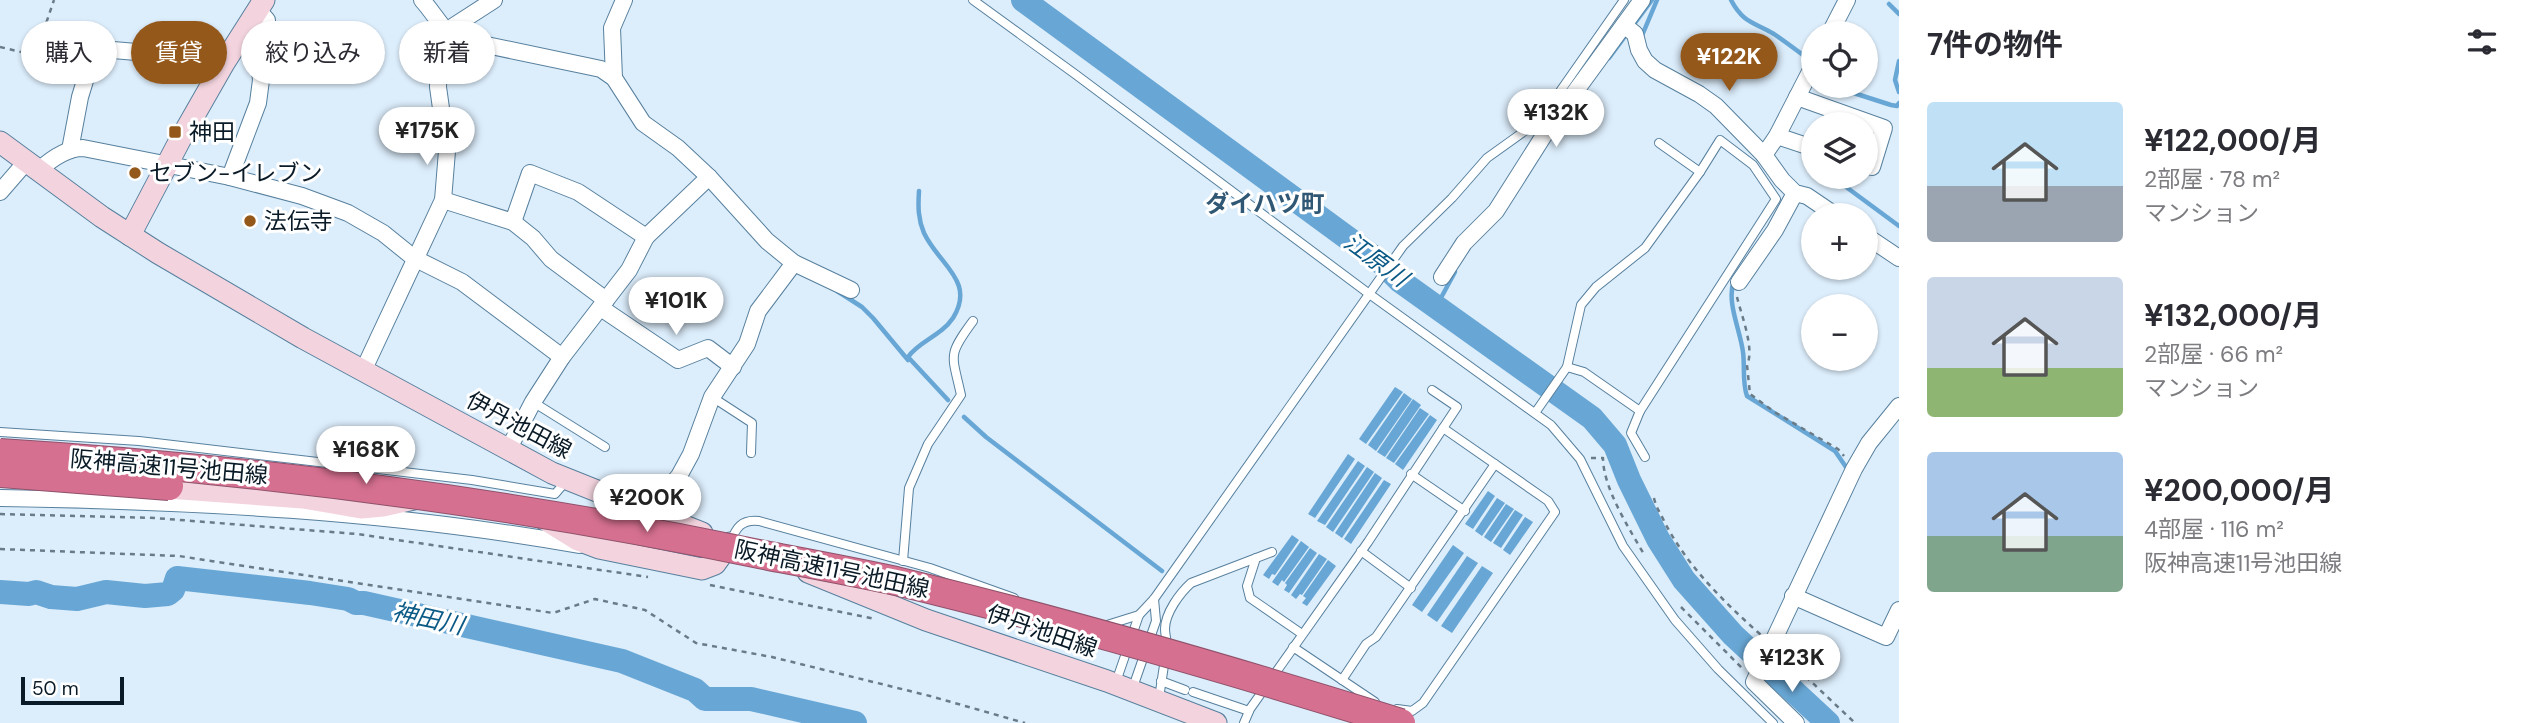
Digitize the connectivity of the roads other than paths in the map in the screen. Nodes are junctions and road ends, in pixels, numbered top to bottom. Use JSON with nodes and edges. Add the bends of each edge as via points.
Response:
{"nodes":[{"id":1,"x":422,"y":0,"type":"edge"},
{"id":2,"x":494,"y":0,"type":"edge"},
{"id":3,"x":624,"y":0,"type":"edge"},
{"id":4,"x":973,"y":0,"type":"edge"},
{"id":5,"x":1624,"y":0,"type":"edge"},
{"id":6,"x":1642,"y":0,"type":"edge"},
{"id":7,"x":1847,"y":0,"type":"edge"},
{"id":8,"x":261,"y":5,"type":"edge"},
{"id":9,"x":440,"y":21,"type":"edge"},
{"id":10,"x":461,"y":21,"type":"edge"},
{"id":11,"x":1836,"y":21,"type":"edge"},
{"id":12,"x":1628,"y":28,"type":"junction"},
{"id":13,"x":495,"y":47,"type":"edge"},
{"id":14,"x":227,"y":58,"type":"edge"},
{"id":15,"x":614,"y":78,"type":"junction"},
{"id":16,"x":85,"y":84,"type":"edge"},
{"id":17,"x":212,"y":84,"type":"edge"},
{"id":18,"x":438,"y":84,"type":"edge"},
{"id":19,"x":1801,"y":89,"type":"edge"},
{"id":20,"x":1797,"y":97,"type":"junction"},
{"id":21,"x":1839,"y":112,"type":"edge"},
{"id":22,"x":1878,"y":126,"type":"edge"},
{"id":23,"x":1777,"y":136,"type":"junction"},
{"id":24,"x":1660,"y":143,"type":"dead end"},
{"id":25,"x":1801,"y":144,"type":"edge"},
{"id":26,"x":3,"y":148,"type":"edge"},
{"id":27,"x":1878,"y":148,"type":"edge"},
{"id":28,"x":70,"y":150,"type":"junction"},
{"id":29,"x":1764,"y":155,"type":"junction"},
{"id":30,"x":167,"y":165,"type":"junction"},
{"id":31,"x":32,"y":166,"type":"junction"},
{"id":32,"x":1700,"y":172,"type":"junction"},
{"id":33,"x":230,"y":177,"type":"junction"},
{"id":34,"x":709,"y":177,"type":"junction"},
{"id":35,"x":0,"y":192,"type":"edge"},
{"id":36,"x":1795,"y":193,"type":"junction"},
{"id":37,"x":443,"y":200,"type":"junction"},
{"id":38,"x":1817,"y":203,"type":"edge"},
{"id":39,"x":513,"y":222,"type":"junction"},
{"id":40,"x":130,"y":235,"type":"junction"},
{"id":41,"x":646,"y":237,"type":"junction"},
{"id":42,"x":1878,"y":244,"type":"edge"},
{"id":43,"x":414,"y":258,"type":"junction"},
{"id":44,"x":1899,"y":258,"type":"edge"},
{"id":45,"x":794,"y":263,"type":"junction"},
{"id":46,"x":1442,"y":277,"type":"dead end"},
{"id":47,"x":1740,"y":282,"type":"road end"},
{"id":48,"x":851,"y":290,"type":"dead end"},
{"id":49,"x":1368,"y":293,"type":"junction"},
{"id":50,"x":603,"y":304,"type":"junction"},
{"id":51,"x":973,"y":321,"type":"dead end"},
{"id":52,"x":562,"y":358,"type":"junction"},
{"id":53,"x":733,"y":366,"type":"junction"},
{"id":54,"x":1567,"y":367,"type":"junction"},
{"id":55,"x":363,"y":371,"type":"junction"},
{"id":56,"x":1432,"y":390,"type":"dead end"},
{"id":57,"x":712,"y":397,"type":"junction"},
{"id":58,"x":533,"y":402,"type":"junction"},
{"id":59,"x":1899,"y":406,"type":"edge"},
{"id":60,"x":1640,"y":411,"type":"junction"},
{"id":61,"x":1535,"y":413,"type":"junction"},
{"id":62,"x":1443,"y":428,"type":"junction"},
{"id":63,"x":0,"y":432,"type":"edge"},
{"id":64,"x":605,"y":447,"type":"dead end"},
{"id":65,"x":508,"y":450,"type":"junction"},
{"id":66,"x":0,"y":453,"type":"edge"},
{"id":67,"x":751,"y":453,"type":"dead end"},
{"id":68,"x":1645,"y":457,"type":"dead end"},
{"id":69,"x":1495,"y":464,"type":"junction"},
{"id":70,"x":0,"y":473,"type":"edge"},
{"id":71,"x":1411,"y":474,"type":"junction"},
{"id":72,"x":567,"y":480,"type":"junction"},
{"id":73,"x":0,"y":483,"type":"edge"},
{"id":74,"x":0,"y":498,"type":"edge"},
{"id":75,"x":1465,"y":511,"type":"junction"},
{"id":76,"x":654,"y":515,"type":"junction"},
{"id":77,"x":730,"y":543,"type":"junction"},
{"id":78,"x":599,"y":548,"type":"junction"},
{"id":79,"x":1361,"y":551,"type":"junction"},
{"id":80,"x":1272,"y":552,"type":"dead end"},
{"id":81,"x":1256,"y":558,"type":"junction"},
{"id":82,"x":903,"y":561,"type":"junction"},
{"id":83,"x":1410,"y":588,"type":"junction"},
{"id":84,"x":1793,"y":596,"type":"junction"},
{"id":85,"x":1154,"y":599,"type":"junction"},
{"id":86,"x":1023,"y":601,"type":"dead end"},
{"id":87,"x":1047,"y":610,"type":"dead end"},
{"id":88,"x":1899,"y":610,"type":"edge"},
{"id":89,"x":1139,"y":615,"type":"junction"},
{"id":90,"x":1101,"y":625,"type":"junction"},
{"id":91,"x":1133,"y":634,"type":"junction"},
{"id":92,"x":1302,"y":634,"type":"junction"},
{"id":93,"x":1149,"y":642,"type":"junction"},
{"id":94,"x":1293,"y":647,"type":"junction"},
{"id":95,"x":1342,"y":680,"type":"junction"},
{"id":96,"x":1124,"y":687,"type":"junction"},
{"id":97,"x":1160,"y":691,"type":"junction"},
{"id":98,"x":1249,"y":711,"type":"junction"},
{"id":99,"x":1391,"y":711,"type":"edge"},
{"id":100,"x":1216,"y":723,"type":"edge"},
{"id":101,"x":1244,"y":723,"type":"edge"},
{"id":102,"x":1339,"y":723,"type":"edge"},
{"id":103,"x":1773,"y":723,"type":"edge"},
{"id":104,"x":1796,"y":723,"type":"edge"}],
"edges":[{"from":1,"to":9,"type":"street"},
{"from":2,"to":10,"type":"street"},
{"from":3,"to":15,"type":"street","via":[[612,28]]},
{"from":4,"to":49,"type":"lane"},
{"from":5,"to":49,"type":"lane","via":[[1540,120],[1487,158],[1397,254]]},
{"from":6,"to":12,"type":"street"},
{"from":7,"to":11,"type":"street"},
{"from":8,"to":14,"type":"main road"},
{"from":8,"to":33,"type":"street","via":[[267,20],[259,60],[258,103]]},
{"from":12,"to":29,"type":"street","via":[[1645,61],[1716,106]]},
{"from":12,"to":46,"type":"street","via":[[1548,129],[1496,211],[1464,243]]},
{"from":13,"to":15,"type":"street","via":[[601,69]]},
{"from":15,"to":34,"type":"street","via":[[643,123]]},
{"from":16,"to":28,"type":"street"},
{"from":17,"to":30,"type":"main road"},
{"from":18,"to":37,"type":"street","via":[[447,150]]},
{"from":19,"to":20,"type":"street"},
{"from":20,"to":21,"type":"street"},
{"from":20,"to":23,"type":"street"},
{"from":22,"to":27,"type":"street","via":[[1884,128]]},
{"from":23,"to":25,"type":"street"},
{"from":23,"to":29,"type":"street"},
{"from":24,"to":32,"type":"lane"},
{"from":26,"to":31,"type":"main road","name":"伊丹池田線"},
{"from":28,"to":30,"type":"street","via":[[83,148]]},
{"from":28,"to":31,"type":"street"},
{"from":29,"to":36,"type":"street"},
{"from":30,"to":33,"type":"street"},
{"from":30,"to":40,"type":"main road"},
{"from":31,"to":35,"type":"street"},
{"from":31,"to":40,"type":"main road","name":"伊丹池田線"},
{"from":32,"to":54,"type":"lane","via":[[1645,248],[1581,305]]},
{"from":32,"to":60,"type":"lane","via":[[1720,140],[1753,165],[1776,199]]},
{"from":33,"to":43,"type":"street","via":[[348,213]]},
{"from":34,"to":41,"type":"street"},
{"from":34,"to":45,"type":"street","via":[[767,241]]},
{"from":36,"to":38,"type":"street"},
{"from":36,"to":47,"type":"street"},
{"from":37,"to":39,"type":"street"},
{"from":37,"to":43,"type":"street"},
{"from":39,"to":41,"type":"street","via":[[530,173],[578,192]]},
{"from":39,"to":50,"type":"street"},
{"from":40,"to":55,"type":"main road","name":"伊丹池田線"},
{"from":41,"to":50,"type":"street","via":[[629,270]]},
{"from":42,"to":44,"type":"street"},
{"from":43,"to":52,"type":"street","via":[[463,282]]},
{"from":43,"to":55,"type":"street"},
{"from":45,"to":48,"type":"street"},
{"from":45,"to":53,"type":"street","via":[[758,311],[747,344]]},
{"from":49,"to":61,"type":"lane"},
{"from":49,"to":85,"type":"lane"},
{"from":50,"to":52,"type":"street"},
{"from":50,"to":53,"type":"street","via":[[678,360],[708,348]]},
{"from":51,"to":82,"type":"lane","via":[[953,356],[961,395],[928,444],[909,488]]},
{"from":52,"to":58,"type":"street"},
{"from":53,"to":57,"type":"street"},
{"from":54,"to":60,"type":"lane","via":[[1584,372]]},
{"from":54,"to":61,"type":"lane"},
{"from":55,"to":65,"type":"main road","name":"伊丹池田線"},
{"from":56,"to":62,"type":"lane","via":[[1457,407]]},
{"from":57,"to":67,"type":"lane","via":[[752,423]]},
{"from":57,"to":76,"type":"street","via":[[691,454]]},
{"from":58,"to":64,"type":"lane"},
{"from":58,"to":65,"type":"street"},
{"from":59,"to":84,"type":"street","via":[[1853,471]]},
{"from":60,"to":68,"type":"lane","via":[[1631,433]]},
{"from":61,"to":103,"type":"lane","via":[[1562,435],[1580,459],[1629,555],[1675,620]]},
{"from":62,"to":69,"type":"lane"},
{"from":62,"to":71,"type":"lane"},
{"from":63,"to":72,"type":"lane","via":[[139,441],[555,494]]},
{"from":65,"to":72,"type":"main road","name":"伊丹池田線"},
{"from":66,"to":99,"type":"highway","name":"阪神高速11号池田線","bridge":true,"via":[[395,491],[691,540],[891,580]]},
{"from":69,"to":75,"type":"lane"},
{"from":69,"to":99,"type":"lane","via":[[1548,500],[1555,512],[1423,703],[1412,711]]},
{"from":70,"to":102,"type":"highway","name":"阪神高速11号池田線","bridge":true,"via":[[230,491],[391,510],[688,558],[1063,642]]},
{"from":71,"to":75,"type":"lane"},
{"from":71,"to":79,"type":"lane"},
{"from":72,"to":76,"type":"main road","name":"伊丹池田線"},
{"from":73,"to":78,"type":"main road","via":[[229,492],[362,508],[441,496],[529,512]]},
{"from":74,"to":78,"type":"street","via":[[223,505],[373,518]]},
{"from":75,"to":83,"type":"lane"},
{"from":76,"to":77,"type":"main road","name":"伊丹池田線"},
{"from":77,"to":78,"type":"main road","via":[[715,564],[702,569]]},
{"from":77,"to":82,"type":"lane","via":[[741,523],[759,521]]},
{"from":77,"to":96,"type":"main road","name":"伊丹池田線","via":[[926,620]]},
{"from":79,"to":83,"type":"lane"},
{"from":79,"to":92,"type":"lane"},
{"from":80,"to":81,"type":"lane"},
{"from":81,"to":92,"type":"lane","via":[[1248,586],[1250,598]]},
{"from":81,"to":97,"type":"lane","via":[[1202,577],[1183,590],[1167,620]]},
{"from":82,"to":86,"type":"lane"},
{"from":83,"to":95,"type":"lane"},
{"from":84,"to":88,"type":"street","via":[[1886,637]]},
{"from":84,"to":104,"type":"street","via":[[1755,680]]},
{"from":85,"to":89,"type":"lane"},
{"from":85,"to":93,"type":"lane","via":[[1156,621]]},
{"from":87,"to":90,"type":"lane"},
{"from":89,"to":90,"type":"lane"},
{"from":89,"to":91,"type":"lane"},
{"from":90,"to":91,"type":"lane"},
{"from":91,"to":93,"type":"lane"},
{"from":91,"to":96,"type":"lane"},
{"from":92,"to":94,"type":"lane"},
{"from":93,"to":96,"type":"lane"},
{"from":94,"to":95,"type":"lane"},
{"from":94,"to":98,"type":"lane"},
{"from":95,"to":99,"type":"lane"},
{"from":96,"to":97,"type":"main road","name":"伊丹池田線"},
{"from":97,"to":98,"type":"lane","via":[[1189,691]]},
{"from":97,"to":100,"type":"main road","name":"伊丹池田線"},
{"from":98,"to":101,"type":"lane"}]}
